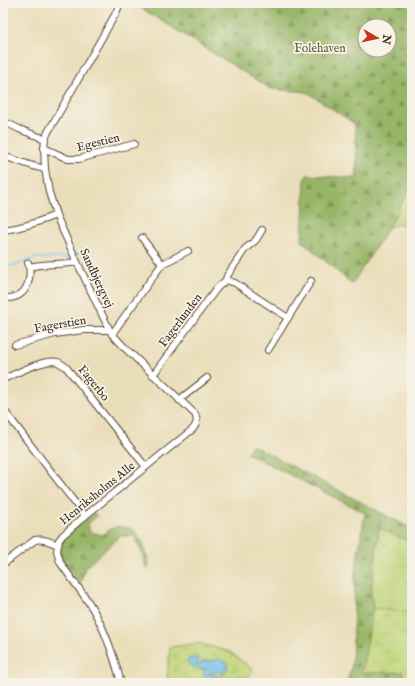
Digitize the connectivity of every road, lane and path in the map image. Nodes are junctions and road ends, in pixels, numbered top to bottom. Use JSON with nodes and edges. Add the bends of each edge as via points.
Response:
{"nodes":[{"id":1,"x":120,"y":3,"type":"edge"},
{"id":2,"x":3,"y":121,"type":"edge"},
{"id":3,"x":45,"y":139,"type":"junction"},
{"id":4,"x":134,"y":144,"type":"dead end"},
{"id":5,"x":44,"y":148,"type":"junction"},
{"id":6,"x":3,"y":156,"type":"edge"},
{"id":7,"x":45,"y":169,"type":"junction"},
{"id":8,"x":56,"y":215,"type":"junction"},
{"id":9,"x":3,"y":230,"type":"edge"},
{"id":10,"x":262,"y":230,"type":"dead end"},
{"id":11,"x":142,"y":238,"type":"dead end"},
{"id":12,"x":188,"y":251,"type":"dead end"},
{"id":13,"x":77,"y":262,"type":"junction"},
{"id":14,"x":162,"y":264,"type":"junction"},
{"id":15,"x":226,"y":280,"type":"junction"},
{"id":16,"x":311,"y":281,"type":"dead end"},
{"id":17,"x":3,"y":298,"type":"edge"},
{"id":18,"x":288,"y":318,"type":"junction"},
{"id":19,"x":111,"y":332,"type":"junction"},
{"id":20,"x":15,"y":345,"type":"dead end"},
{"id":21,"x":268,"y":350,"type":"dead end"},
{"id":22,"x":153,"y":375,"type":"junction"},
{"id":23,"x":207,"y":378,"type":"dead end"},
{"id":24,"x":3,"y":379,"type":"edge"},
{"id":25,"x":179,"y":400,"type":"junction"},
{"id":26,"x":3,"y":409,"type":"edge"},
{"id":27,"x":197,"y":422,"type":"joint"},
{"id":28,"x":146,"y":467,"type":"junction"},
{"id":29,"x":85,"y":516,"type":"junction"},
{"id":30,"x":58,"y":545,"type":"junction"},
{"id":31,"x":3,"y":564,"type":"edge"},
{"id":32,"x":121,"y":683,"type":"edge"}],
"edges":[{"from":1,"to":3,"type":"street","name":"Sandbjergvej"},
{"from":2,"to":3,"type":"street"},
{"from":3,"to":5,"type":"street","name":"Sandbjergvej"},
{"from":4,"to":5,"type":"street","name":"Egestien","via":[[79,159],[68,159]]},
{"from":5,"to":7,"type":"street","name":"Sandbjergvej"},
{"from":6,"to":7,"type":"street"},
{"from":7,"to":8,"type":"street","name":"Sandbjergvej","via":[[48,192]]},
{"from":8,"to":9,"type":"street","via":[[33,224]]},
{"from":8,"to":13,"type":"street","name":"Sandbjergvej"},
{"from":10,"to":15,"type":"street","name":"Fagerlunden","via":[[256,240],[245,249]]},
{"from":11,"to":14,"type":"street"},
{"from":12,"to":14,"type":"street"},
{"from":13,"to":17,"type":"street","via":[[29,265],[29,280],[24,292],[16,297]]},
{"from":13,"to":19,"type":"street","name":"Sandbjergvej"},
{"from":14,"to":19,"type":"street"},
{"from":15,"to":18,"type":"street","via":[[235,283]]},
{"from":15,"to":22,"type":"street","name":"Fagerlunden","via":[[217,288]]},
{"from":16,"to":18,"type":"street"},
{"from":18,"to":21,"type":"street"},
{"from":19,"to":20,"type":"street","name":"Fagerstien","via":[[83,330],[54,334]]},
{"from":19,"to":22,"type":"street","name":"Sandbjergvej"},
{"from":22,"to":25,"type":"street","name":"Sandbjergvej"},
{"from":23,"to":25,"type":"street"},
{"from":24,"to":28,"type":"street","name":"Fagerbo","via":[[43,362],[58,362],[66,366]]},
{"from":25,"to":27,"type":"street","name":"Sandbjergvej","via":[[195,414]]},
{"from":26,"to":29,"type":"street"},
{"from":27,"to":28,"type":"street","name":"Henriksholms Alle","via":[[193,429]]},
{"from":28,"to":29,"type":"street","name":"Henriksholms Alle"},
{"from":29,"to":30,"type":"street","name":"Henriksholms Alle","via":[[63,535]]},
{"from":30,"to":31,"type":"street","via":[[35,540]]},
{"from":30,"to":32,"type":"street","via":[[60,562],[98,619]]}]}
